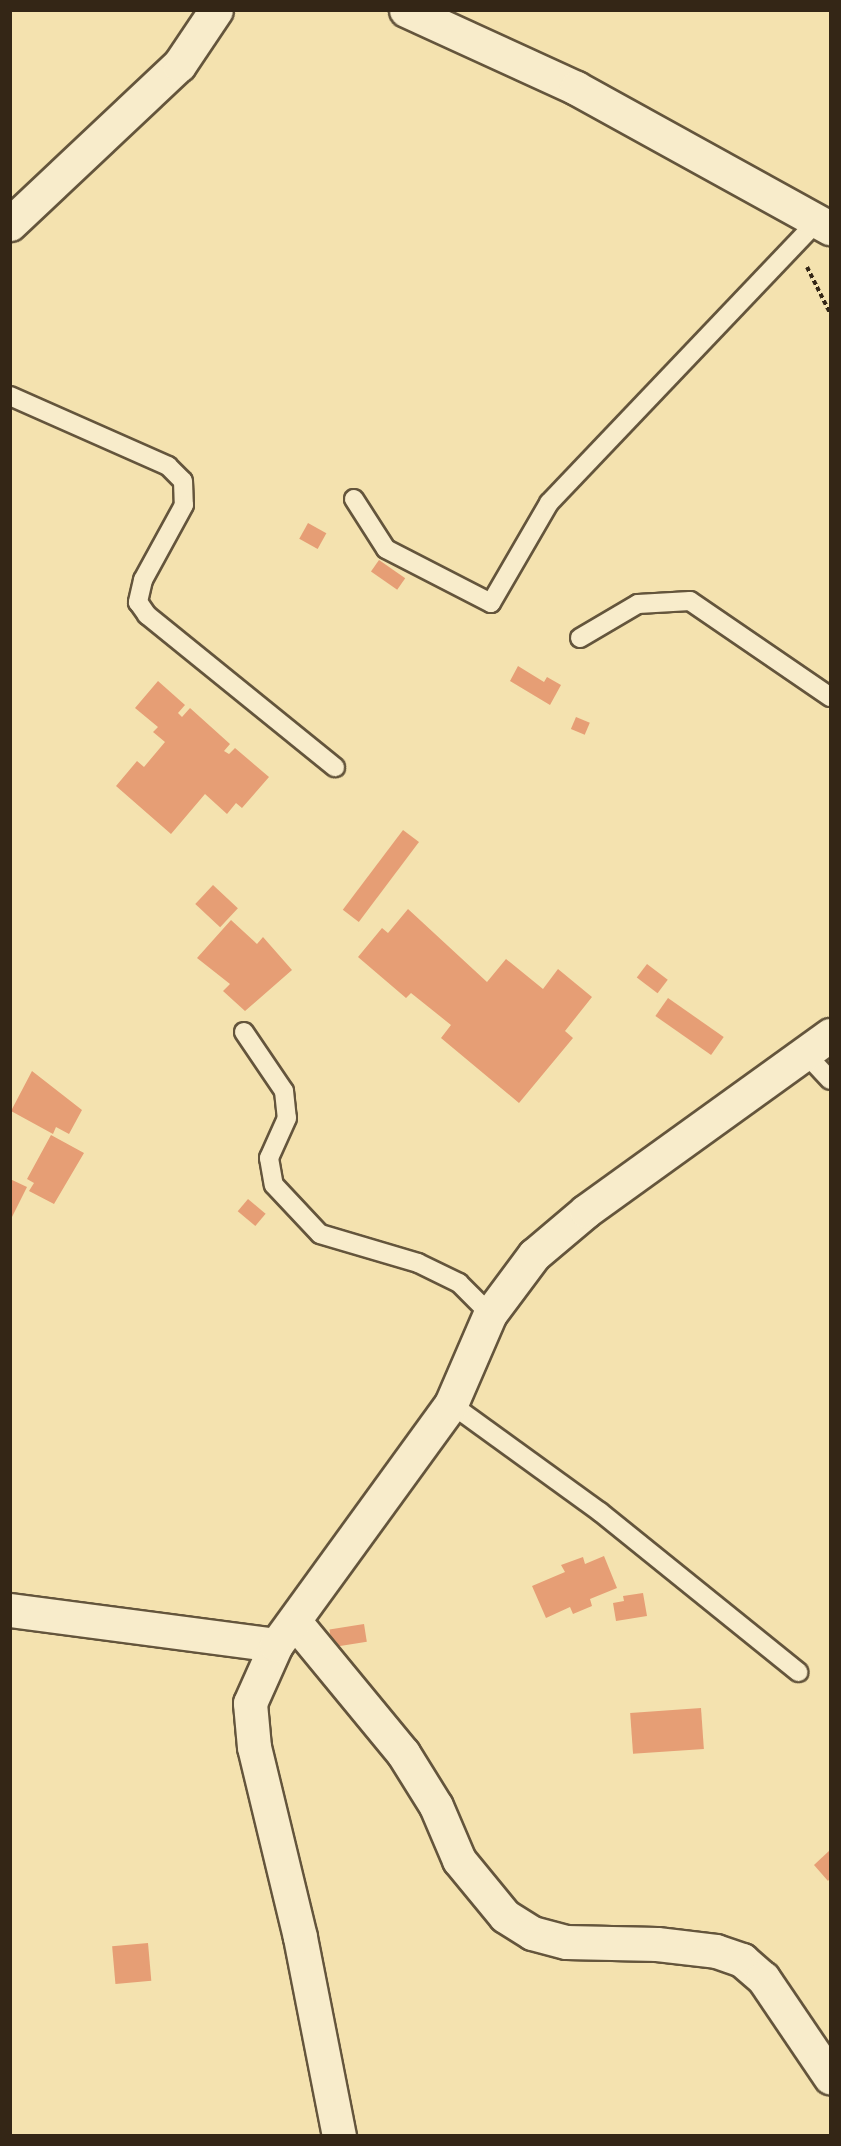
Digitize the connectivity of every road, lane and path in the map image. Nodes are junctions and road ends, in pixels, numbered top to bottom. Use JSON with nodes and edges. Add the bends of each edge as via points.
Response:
{"nodes":[{"id":1,"x":216,"y":10,"type":"edge"},
{"id":2,"x":406,"y":10,"type":"edge"},
{"id":3,"x":10,"y":224,"type":"edge"},
{"id":4,"x":824,"y":225,"type":"edge"},
{"id":5,"x":797,"y":248,"type":"junction"},
{"id":6,"x":831,"y":313,"type":"edge"},
{"id":7,"x":10,"y":396,"type":"edge"},
{"id":8,"x":354,"y":499,"type":"dead end"},
{"id":9,"x":580,"y":638,"type":"dead end"},
{"id":10,"x":831,"y":697,"type":"edge"},
{"id":11,"x":334,"y":767,"type":"dead end"},
{"id":12,"x":244,"y":1032,"type":"dead end"},
{"id":13,"x":817,"y":1043,"type":"edge"},
{"id":14,"x":831,"y":1080,"type":"edge"},
{"id":15,"x":490,"y":1314,"type":"junction"},
{"id":16,"x":451,"y":1404,"type":"junction"},
{"id":17,"x":10,"y":1610,"type":"edge"},
{"id":18,"x":285,"y":1634,"type":"junction"},
{"id":19,"x":798,"y":1672,"type":"dead end"},
{"id":20,"x":831,"y":2077,"type":"edge"},
{"id":21,"x":339,"y":2136,"type":"edge"}],
"edges":[{"from":1,"to":3,"type":"street","via":[[178,65]]},
{"from":2,"to":4,"type":"street","via":[[576,88]]},
{"from":4,"to":5,"type":"lane"},
{"from":5,"to":6,"type":"path"},
{"from":5,"to":8,"type":"lane","via":[[723,318],[549,503],[491,603],[386,549]]},
{"from":7,"to":11,"type":"lane","via":[[168,466],[183,481],[184,505],[143,580],[138,602],[147,615]]},
{"from":9,"to":10,"type":"lane","via":[[638,604],[690,601]]},
{"from":12,"to":15,"type":"lane","via":[[284,1091],[287,1118],[269,1158],[274,1185],[320,1234],[418,1263],[459,1283]]},
{"from":13,"to":14,"type":"lane"},
{"from":13,"to":15,"type":"street","via":[[578,1218],[534,1255]]},
{"from":15,"to":16,"type":"street"},
{"from":16,"to":18,"type":"street"},
{"from":16,"to":19,"type":"lane","via":[[600,1512]]},
{"from":17,"to":18,"type":"street"},
{"from":18,"to":20,"type":"street","via":[[403,1754],[436,1806],[459,1860],[505,1916],[532,1933],[566,1942],[657,1944],[716,1951],[742,1960],[763,1978]]},
{"from":18,"to":21,"type":"street","via":[[250,1703],[254,1747],[300,1937]]}]}
